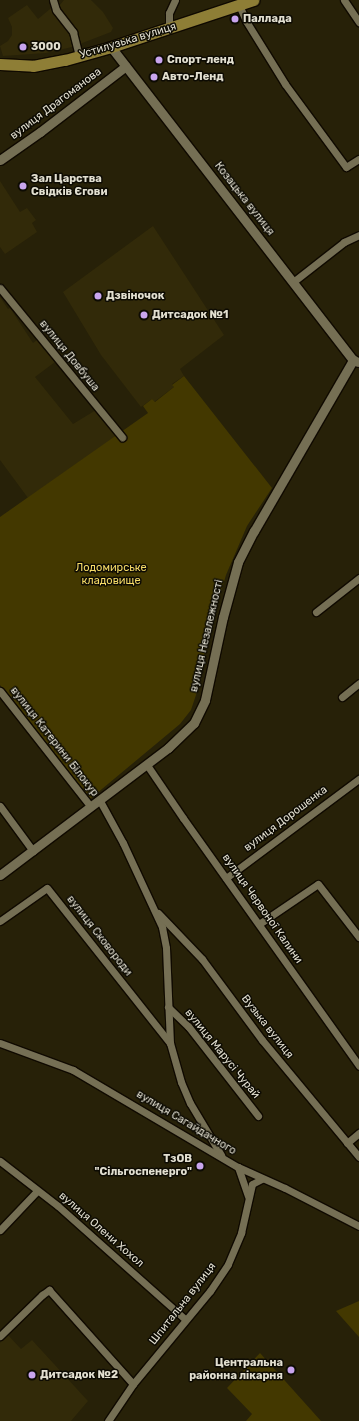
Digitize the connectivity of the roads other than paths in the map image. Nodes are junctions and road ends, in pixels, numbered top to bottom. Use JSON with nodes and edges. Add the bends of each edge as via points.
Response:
{"nodes":[{"id":1,"x":53,"y":0,"type":"edge"},
{"id":2,"x":175,"y":0,"type":"edge"},
{"id":3,"x":253,"y":0,"type":"edge"},
{"id":4,"x":344,"y":0,"type":"edge"},
{"id":5,"x":239,"y":5,"type":"junction"},
{"id":6,"x":359,"y":22,"type":"edge"},
{"id":7,"x":169,"y":28,"type":"junction"},
{"id":8,"x":111,"y":47,"type":"junction"},
{"id":9,"x":79,"y":56,"type":"junction"},
{"id":10,"x":0,"y":64,"type":"edge"},
{"id":11,"x":126,"y":66,"type":"junction"},
{"id":12,"x":359,"y":159,"type":"edge"},
{"id":13,"x":0,"y":160,"type":"edge"},
{"id":14,"x":359,"y":235,"type":"edge"},
{"id":15,"x":292,"y":282,"type":"junction"},
{"id":16,"x":0,"y":288,"type":"edge"},
{"id":17,"x":356,"y":361,"type":"edge"},
{"id":18,"x":122,"y":437,"type":"dead end"},
{"id":19,"x":359,"y":578,"type":"edge"},
{"id":20,"x":316,"y":612,"type":"dead end"},
{"id":21,"x":359,"y":683,"type":"edge"},
{"id":22,"x":0,"y":691,"type":"edge"},
{"id":23,"x":342,"y":697,"type":"dead end"},
{"id":24,"x":147,"y":765,"type":"junction"},
{"id":25,"x":359,"y":779,"type":"edge"},
{"id":26,"x":100,"y":801,"type":"junction"},
{"id":27,"x":0,"y":806,"type":"edge"},
{"id":28,"x":91,"y":807,"type":"junction"},
{"id":29,"x":33,"y":851,"type":"junction"},
{"id":30,"x":0,"y":875,"type":"edge"},
{"id":31,"x":226,"y":878,"type":"junction"},
{"id":32,"x":156,"y":911,"type":"junction"},
{"id":33,"x":0,"y":921,"type":"edge"},
{"id":34,"x":259,"y":924,"type":"junction"},
{"id":35,"x":359,"y":937,"type":"edge"},
{"id":36,"x":168,"y":1006,"type":"junction"},
{"id":37,"x":0,"y":1043,"type":"edge"},
{"id":38,"x":170,"y":1043,"type":"junction"},
{"id":39,"x":359,"y":1066,"type":"edge"},
{"id":40,"x":258,"y":1116,"type":"dead end"},
{"id":41,"x":359,"y":1133,"type":"edge"},
{"id":42,"x":347,"y":1143,"type":"junction"},
{"id":43,"x":223,"y":1158,"type":"junction"},
{"id":44,"x":359,"y":1158,"type":"edge"},
{"id":45,"x":0,"y":1161,"type":"edge"},
{"id":46,"x":238,"y":1167,"type":"junction"},
{"id":47,"x":262,"y":1178,"type":"junction"},
{"id":48,"x":37,"y":1191,"type":"junction"},
{"id":49,"x":248,"y":1197,"type":"junction"},
{"id":50,"x":359,"y":1226,"type":"edge"},
{"id":51,"x":0,"y":1230,"type":"edge"},
{"id":52,"x":186,"y":1320,"type":"junction"},
{"id":53,"x":0,"y":1336,"type":"edge"},
{"id":54,"x":133,"y":1384,"type":"junction"},
{"id":55,"x":108,"y":1421,"type":"edge"}],
"edges":[{"from":1,"to":9,"type":"street","via":[[56,10],[73,32]]},
{"from":2,"to":7,"type":"street","via":[[169,13]]},
{"from":3,"to":5,"type":"main road","name":"Устилузька вулиця"},
{"from":4,"to":6,"type":"street"},
{"from":5,"to":7,"type":"main road","name":"Устилузька вулиця"},
{"from":5,"to":12,"type":"street","via":[[246,21],[285,84],[346,167]]},
{"from":7,"to":8,"type":"main road","name":"Устилузька вулиця"},
{"from":8,"to":9,"type":"main road","name":"Устилузька вулиця"},
{"from":8,"to":11,"type":"street","name":"Козацька вулиця"},
{"from":9,"to":10,"type":"main road","name":"Устилузька вулиця","via":[[33,66]]},
{"from":11,"to":13,"type":"street","name":"вулиця Драгоманова"},
{"from":11,"to":15,"type":"street","name":"Козацька вулиця"},
{"from":14,"to":15,"type":"street","via":[[344,242]]},
{"from":15,"to":17,"type":"street","name":"Козацька вулиця"},
{"from":16,"to":18,"type":"street","name":"вулиця Довбуша"},
{"from":17,"to":24,"type":"street","name":"вулиця Незалежності","via":[[238,562],[205,700],[194,723]]},
{"from":19,"to":20,"type":"street"},
{"from":21,"to":23,"type":"street"},
{"from":22,"to":28,"type":"street","name":"вулиця Катерини Білокур"},
{"from":24,"to":26,"type":"street","name":"вулиця Незалежності"},
{"from":24,"to":31,"type":"street","name":"вулиця Червоної Калини"},
{"from":25,"to":31,"type":"street","name":"вулиця Дорошенка"},
{"from":26,"to":28,"type":"street","name":"вулиця Незалежності"},
{"from":26,"to":32,"type":"street"},
{"from":27,"to":29,"type":"street"},
{"from":28,"to":29,"type":"street","name":"вулиця Незалежності"},
{"from":29,"to":30,"type":"street","name":"вулиця Незалежності"},
{"from":31,"to":34,"type":"street","name":"вулиця Червоної Калини"},
{"from":32,"to":36,"type":"street","via":[[166,948]]},
{"from":32,"to":42,"type":"street","name":"Вузька вулиця","via":[[202,960],[262,1040]]},
{"from":33,"to":38,"type":"street","name":"вулиця Сковороди","via":[[47,888]]},
{"from":34,"to":35,"type":"street","via":[[318,884]]},
{"from":34,"to":39,"type":"street","name":"вулиця Червоної Калини"},
{"from":36,"to":38,"type":"street"},
{"from":36,"to":40,"type":"street","name":"вулиця Марусі Чурай","via":[[188,1026]]},
{"from":37,"to":43,"type":"street","name":"вулиця Сагайдачного","via":[[73,1070]]},
{"from":38,"to":43,"type":"street","via":[[190,1103]]},
{"from":41,"to":42,"type":"street"},
{"from":42,"to":44,"type":"street","name":"Вузька вулиця"},
{"from":43,"to":46,"type":"street","name":"вулиця Сагайдачного"},
{"from":45,"to":48,"type":"street","name":"вулиця Олени Хохол"},
{"from":46,"to":47,"type":"street","name":"вулиця Сагайдачного"},
{"from":46,"to":49,"type":"street","name":"Шпитальна вулиця"},
{"from":47,"to":49,"type":"street","via":[[252,1184]]},
{"from":47,"to":50,"type":"street","name":"вулиця Сагайдачного"},
{"from":48,"to":51,"type":"street"},
{"from":48,"to":52,"type":"street","name":"вулиця Олени Хохол","via":[[58,1206]]},
{"from":49,"to":52,"type":"street","name":"Шпитальна вулиця","via":[[241,1233],[228,1264]]},
{"from":52,"to":54,"type":"street","name":"Шпитальна вулиця"},
{"from":53,"to":54,"type":"street","via":[[49,1290]]},
{"from":54,"to":55,"type":"street","name":"Шпитальна вулиця"}]}
